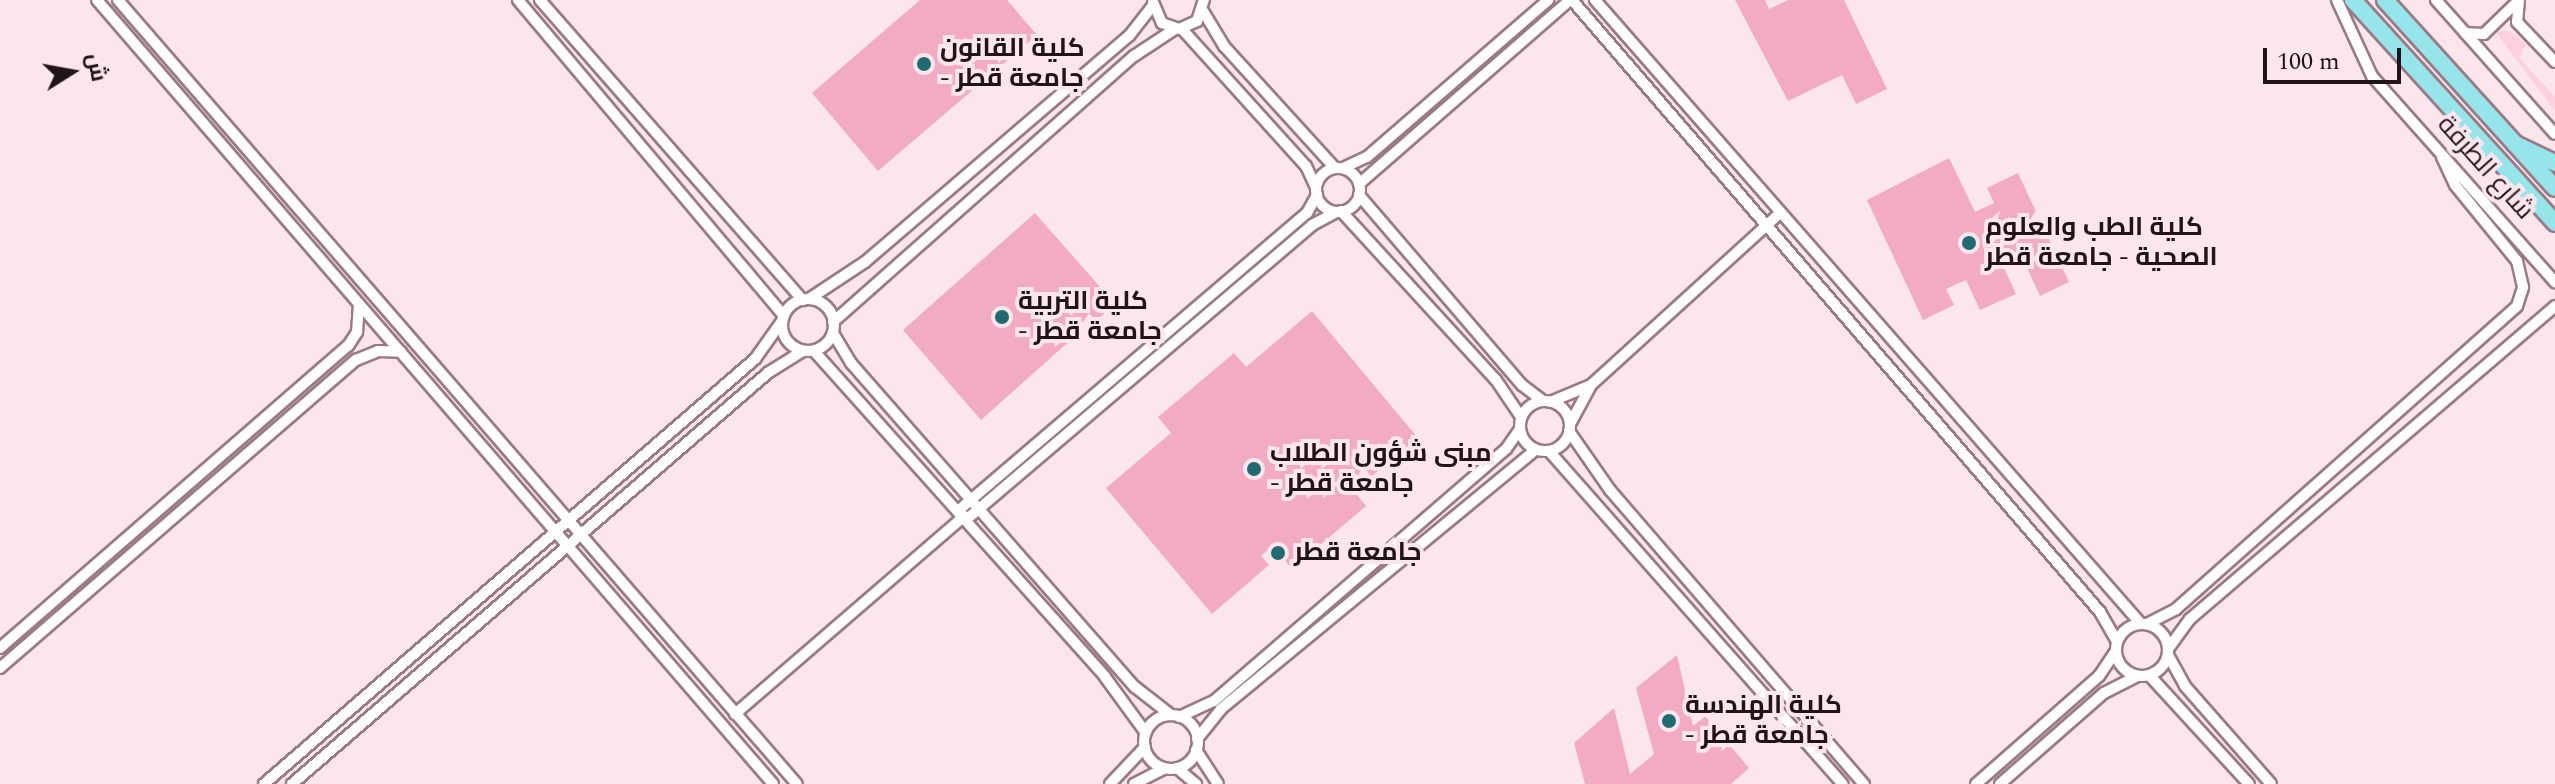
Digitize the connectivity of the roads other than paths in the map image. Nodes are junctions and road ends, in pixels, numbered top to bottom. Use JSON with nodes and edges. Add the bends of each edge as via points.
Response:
{"nodes":[{"id":1,"x":97,"y":0,"type":"edge"},
{"id":2,"x":118,"y":0,"type":"edge"},
{"id":3,"x":518,"y":0,"type":"edge"},
{"id":4,"x":540,"y":0,"type":"edge"},
{"id":5,"x":1548,"y":0,"type":"edge"},
{"id":6,"x":1571,"y":0,"type":"edge"},
{"id":7,"x":1595,"y":0,"type":"edge"},
{"id":8,"x":2337,"y":0,"type":"edge"},
{"id":9,"x":2353,"y":0,"type":"edge"},
{"id":10,"x":2385,"y":0,"type":"edge"},
{"id":11,"x":2436,"y":0,"type":"edge"},
{"id":12,"x":1153,"y":2,"type":"edge"},
{"id":13,"x":1204,"y":4,"type":"edge"},
{"id":14,"x":552,"y":13,"type":"junction"},
{"id":15,"x":540,"y":24,"type":"junction"},
{"id":16,"x":2493,"y":26,"type":"junction"},
{"id":17,"x":1179,"y":29,"type":"junction"},
{"id":18,"x":2524,"y":30,"type":"junction"},
{"id":19,"x":2465,"y":33,"type":"junction"},
{"id":20,"x":1478,"y":59,"type":"junction"},
{"id":21,"x":2555,"y":62,"type":"edge"},
{"id":22,"x":1489,"y":70,"type":"junction"},
{"id":23,"x":1412,"y":119,"type":"junction"},
{"id":24,"x":1421,"y":128,"type":"junction"},
{"id":25,"x":2555,"y":134,"type":"edge"},
{"id":26,"x":2515,"y":144,"type":"junction"},
{"id":27,"x":2442,"y":157,"type":"junction"},
{"id":28,"x":2555,"y":163,"type":"edge"},
{"id":29,"x":1339,"y":168,"type":"junction"},
{"id":30,"x":2555,"y":188,"type":"edge"},
{"id":31,"x":1359,"y":190,"type":"junction"},
{"id":32,"x":1317,"y":191,"type":"junction"},
{"id":33,"x":285,"y":195,"type":"junction"},
{"id":34,"x":274,"y":205,"type":"junction"},
{"id":35,"x":1338,"y":212,"type":"junction"},
{"id":36,"x":1780,"y":213,"type":"junction"},
{"id":37,"x":2555,"y":223,"type":"edge"},
{"id":38,"x":1767,"y":226,"type":"junction"},
{"id":39,"x":740,"y":234,"type":"junction"},
{"id":40,"x":728,"y":246,"type":"junction"},
{"id":41,"x":2555,"y":282,"type":"edge"},
{"id":42,"x":806,"y":300,"type":"junction"},
{"id":43,"x":359,"y":304,"type":"junction"},
{"id":44,"x":2555,"y":306,"type":"edge"},
{"id":45,"x":783,"y":319,"type":"junction"},
{"id":46,"x":2503,"y":321,"type":"junction"},
{"id":47,"x":833,"y":327,"type":"junction"},
{"id":48,"x":2516,"y":335,"type":"junction"},
{"id":49,"x":1898,"y":348,"type":"junction"},
{"id":50,"x":2471,"y":350,"type":"junction"},
{"id":51,"x":808,"y":351,"type":"junction"},
{"id":52,"x":401,"y":352,"type":"junction"},
{"id":53,"x":1140,"y":355,"type":"junction"},
{"id":54,"x":1882,"y":359,"type":"junction"},
{"id":55,"x":1148,"y":365,"type":"junction"},
{"id":56,"x":2482,"y":365,"type":"junction"},
{"id":57,"x":447,"y":380,"type":"junction"},
{"id":58,"x":1591,"y":385,"type":"junction"},
{"id":59,"x":2428,"y":388,"type":"junction"},
{"id":60,"x":434,"y":391,"type":"junction"},
{"id":61,"x":1547,"y":401,"type":"junction"},
{"id":62,"x":2440,"y":401,"type":"junction"},
{"id":63,"x":2402,"y":411,"type":"junction"},
{"id":64,"x":1070,"y":415,"type":"junction"},
{"id":65,"x":1521,"y":417,"type":"junction"},
{"id":66,"x":2414,"y":424,"type":"junction"},
{"id":67,"x":1076,"y":426,"type":"junction"},
{"id":68,"x":1569,"y":428,"type":"junction"},
{"id":69,"x":1520,"y":429,"type":"junction"},
{"id":70,"x":1536,"y":449,"type":"junction"},
{"id":71,"x":1549,"y":451,"type":"junction"},
{"id":72,"x":972,"y":498,"type":"junction"},
{"id":73,"x":981,"y":508,"type":"junction"},
{"id":74,"x":963,"y":515,"type":"junction"},
{"id":75,"x":569,"y":520,"type":"junction"},
{"id":76,"x":555,"y":532,"type":"junction"},
{"id":77,"x":581,"y":535,"type":"junction"},
{"id":78,"x":567,"y":546,"type":"junction"},
{"id":79,"x":1664,"y":551,"type":"junction"},
{"id":80,"x":1651,"y":561,"type":"junction"},
{"id":81,"x":1693,"y":585,"type":"junction"},
{"id":82,"x":1680,"y":594,"type":"junction"},
{"id":83,"x":2144,"y":624,"type":"junction"},
{"id":84,"x":2117,"y":647,"type":"junction"},
{"id":85,"x":0,"y":648,"type":"edge"},
{"id":86,"x":2168,"y":652,"type":"junction"},
{"id":87,"x":0,"y":668,"type":"edge"},
{"id":88,"x":2143,"y":676,"type":"junction"},
{"id":89,"x":1202,"y":710,"type":"junction"},
{"id":90,"x":734,"y":713,"type":"junction"},
{"id":91,"x":1175,"y":716,"type":"junction"},
{"id":92,"x":715,"y":717,"type":"junction"},
{"id":93,"x":1210,"y":719,"type":"junction"},
{"id":94,"x":727,"y":730,"type":"junction"},
{"id":95,"x":1146,"y":733,"type":"junction"},
{"id":96,"x":1196,"y":745,"type":"junction"},
{"id":97,"x":1145,"y":747,"type":"junction"},
{"id":98,"x":1171,"y":768,"type":"junction"},
{"id":99,"x":1115,"y":782,"type":"edge"},
{"id":100,"x":264,"y":784,"type":"edge"},
{"id":101,"x":292,"y":784,"type":"edge"},
{"id":102,"x":773,"y":784,"type":"edge"},
{"id":103,"x":797,"y":784,"type":"edge"},
{"id":104,"x":1134,"y":784,"type":"edge"},
{"id":105,"x":1196,"y":784,"type":"edge"},
{"id":106,"x":1218,"y":784,"type":"edge"},
{"id":107,"x":1843,"y":784,"type":"edge"},
{"id":108,"x":1864,"y":784,"type":"edge"},
{"id":109,"x":1976,"y":784,"type":"edge"},
{"id":110,"x":2000,"y":784,"type":"edge"},
{"id":111,"x":2249,"y":784,"type":"edge"},
{"id":112,"x":2271,"y":784,"type":"edge"}],
"edges":[{"from":1,"to":34,"type":"street"},
{"from":2,"to":33,"type":"street"},
{"from":3,"to":15,"type":"street"},
{"from":4,"to":14,"type":"street"},
{"from":5,"to":20,"type":"street"},
{"from":6,"to":22,"type":"street"},
{"from":6,"to":38,"type":"street"},
{"from":7,"to":36,"type":"street"},
{"from":8,"to":27,"type":"street","name":"شارع الطرفة","via":[[2372,76]]},
{"from":9,"to":37,"type":"main road","name":"شارع الطرفة"},
{"from":10,"to":26,"type":"main road","name":"شارع الطرفة"},
{"from":11,"to":19,"type":"street"},
{"from":12,"to":17,"type":"street","via":[[1158,19]]},
{"from":12,"to":42,"type":"street","via":[[1129,36],[865,262]]},
{"from":13,"to":17,"type":"street"},
{"from":13,"to":29,"type":"street","via":[[1224,46]]},
{"from":14,"to":15,"type":"street"},
{"from":14,"to":39,"type":"street"},
{"from":15,"to":40,"type":"street"},
{"from":16,"to":18,"type":"street"},
{"from":16,"to":18,"type":"street","via":[[2519,0],[2515,13]]},
{"from":16,"to":19,"type":"street","via":[[2481,35]]},
{"from":17,"to":32,"type":"street","via":[[1306,166]]},
{"from":17,"to":47,"type":"street","via":[[1134,56]]},
{"from":18,"to":21,"type":"street"},
{"from":19,"to":25,"type":"street"},
{"from":20,"to":22,"type":"street"},
{"from":20,"to":23,"type":"street"},
{"from":22,"to":24,"type":"street"},
{"from":23,"to":24,"type":"street"},
{"from":23,"to":29,"type":"street"},
{"from":24,"to":31,"type":"street"},
{"from":26,"to":28,"type":"main road"},
{"from":26,"to":30,"type":"main road","name":"شارع الطرفة"},
{"from":27,"to":41,"type":"street","name":"شارع الطرفة"},
{"from":27,"to":46,"type":"street","via":[[2455,185],[2520,267],[2520,300]]},
{"from":29,"to":31,"type":"street"},
{"from":29,"to":32,"type":"street"},
{"from":31,"to":35,"type":"street"},
{"from":31,"to":61,"type":"street","via":[[1522,385]]},
{"from":32,"to":35,"type":"street"},
{"from":32,"to":53,"type":"street","via":[[1307,213]]},
{"from":33,"to":34,"type":"street"},
{"from":33,"to":57,"type":"street"},
{"from":34,"to":43,"type":"street"},
{"from":35,"to":55,"type":"street"},
{"from":35,"to":65,"type":"street","via":[[1496,380]]},
{"from":36,"to":38,"type":"street"},
{"from":36,"to":49,"type":"street"},
{"from":38,"to":54,"type":"street"},
{"from":38,"to":58,"type":"street"},
{"from":39,"to":40,"type":"street"},
{"from":39,"to":42,"type":"street"},
{"from":40,"to":45,"type":"street"},
{"from":42,"to":45,"type":"street"},
{"from":42,"to":47,"type":"street","via":[[825,306]]},
{"from":43,"to":52,"type":"street"},
{"from":43,"to":85,"type":"street","via":[[357,332],[348,346]]},
{"from":44,"to":48,"type":"street"},
{"from":45,"to":51,"type":"street","via":[[788,342]]},
{"from":45,"to":75,"type":"street","via":[[755,359]]},
{"from":46,"to":48,"type":"street"},
{"from":46,"to":50,"type":"street"},
{"from":47,"to":51,"type":"street"},
{"from":47,"to":72,"type":"street","via":[[851,363]]},
{"from":48,"to":56,"type":"street"},
{"from":49,"to":54,"type":"street"},
{"from":49,"to":83,"type":"street"},
{"from":50,"to":56,"type":"street"},
{"from":50,"to":59,"type":"street"},
{"from":51,"to":74,"type":"street"},
{"from":51,"to":77,"type":"street","via":[[769,372]]},
{"from":52,"to":60,"type":"street"},
{"from":52,"to":87,"type":"street","via":[[378,351],[356,360]]},
{"from":53,"to":55,"type":"street"},
{"from":53,"to":64,"type":"street"},
{"from":54,"to":84,"type":"street","via":[[2100,612]]},
{"from":55,"to":67,"type":"street"},
{"from":56,"to":62,"type":"street"},
{"from":57,"to":60,"type":"street"},
{"from":57,"to":75,"type":"street"},
{"from":58,"to":61,"type":"street"},
{"from":58,"to":68,"type":"street"},
{"from":59,"to":62,"type":"street"},
{"from":59,"to":63,"type":"street"},
{"from":60,"to":76,"type":"street"},
{"from":61,"to":65,"type":"street"},
{"from":61,"to":68,"type":"street","via":[[1561,407]]},
{"from":62,"to":66,"type":"street"},
{"from":63,"to":66,"type":"street"},
{"from":63,"to":83,"type":"street","via":[[2176,609]]},
{"from":64,"to":67,"type":"street"},
{"from":64,"to":72,"type":"street"},
{"from":65,"to":69,"type":"street"},
{"from":66,"to":86,"type":"street","via":[[2190,619]]},
{"from":67,"to":73,"type":"street"},
{"from":68,"to":71,"type":"street"},
{"from":68,"to":79,"type":"street","via":[[1581,454]]},
{"from":69,"to":70,"type":"street"},
{"from":69,"to":89,"type":"street","via":[[1506,449]]},
{"from":70,"to":71,"type":"street"},
{"from":70,"to":93,"type":"street"},
{"from":71,"to":80,"type":"street"},
{"from":72,"to":73,"type":"street"},
{"from":72,"to":74,"type":"street"},
{"from":73,"to":74,"type":"street"},
{"from":73,"to":91,"type":"street","via":[[1135,687]]},
{"from":74,"to":90,"type":"street"},
{"from":74,"to":95,"type":"street","via":[[1132,708]]},
{"from":75,"to":76,"type":"street"},
{"from":75,"to":77,"type":"street"},
{"from":76,"to":78,"type":"street"},
{"from":76,"to":100,"type":"street"},
{"from":77,"to":78,"type":"street"},
{"from":77,"to":90,"type":"street"},
{"from":78,"to":92,"type":"street"},
{"from":78,"to":101,"type":"street"},
{"from":79,"to":80,"type":"street"},
{"from":79,"to":81,"type":"street"},
{"from":80,"to":82,"type":"street"},
{"from":81,"to":82,"type":"street"},
{"from":81,"to":108,"type":"street"},
{"from":82,"to":107,"type":"street"},
{"from":83,"to":84,"type":"street"},
{"from":83,"to":86,"type":"street","via":[[2162,633]]},
{"from":84,"to":88,"type":"street","via":[[2122,667]]},
{"from":84,"to":109,"type":"street","via":[[2099,676]]},
{"from":86,"to":88,"type":"street"},
{"from":86,"to":112,"type":"street","via":[[2179,679]]},
{"from":88,"to":110,"type":"street","via":[[2104,693]]},
{"from":88,"to":111,"type":"street"},
{"from":89,"to":91,"type":"street"},
{"from":89,"to":93,"type":"street"},
{"from":90,"to":92,"type":"street"},
{"from":90,"to":94,"type":"street"},
{"from":90,"to":103,"type":"street"},
{"from":91,"to":95,"type":"street","via":[[1156,720]]},
{"from":91,"to":96,"type":"street"},
{"from":92,"to":94,"type":"street"},
{"from":93,"to":96,"type":"street"},
{"from":94,"to":102,"type":"street"},
{"from":95,"to":97,"type":"street"},
{"from":96,"to":98,"type":"street"},
{"from":96,"to":106,"type":"street"},
{"from":97,"to":98,"type":"street"},
{"from":97,"to":99,"type":"street"},
{"from":98,"to":104,"type":"street"},
{"from":98,"to":105,"type":"street"}]}
